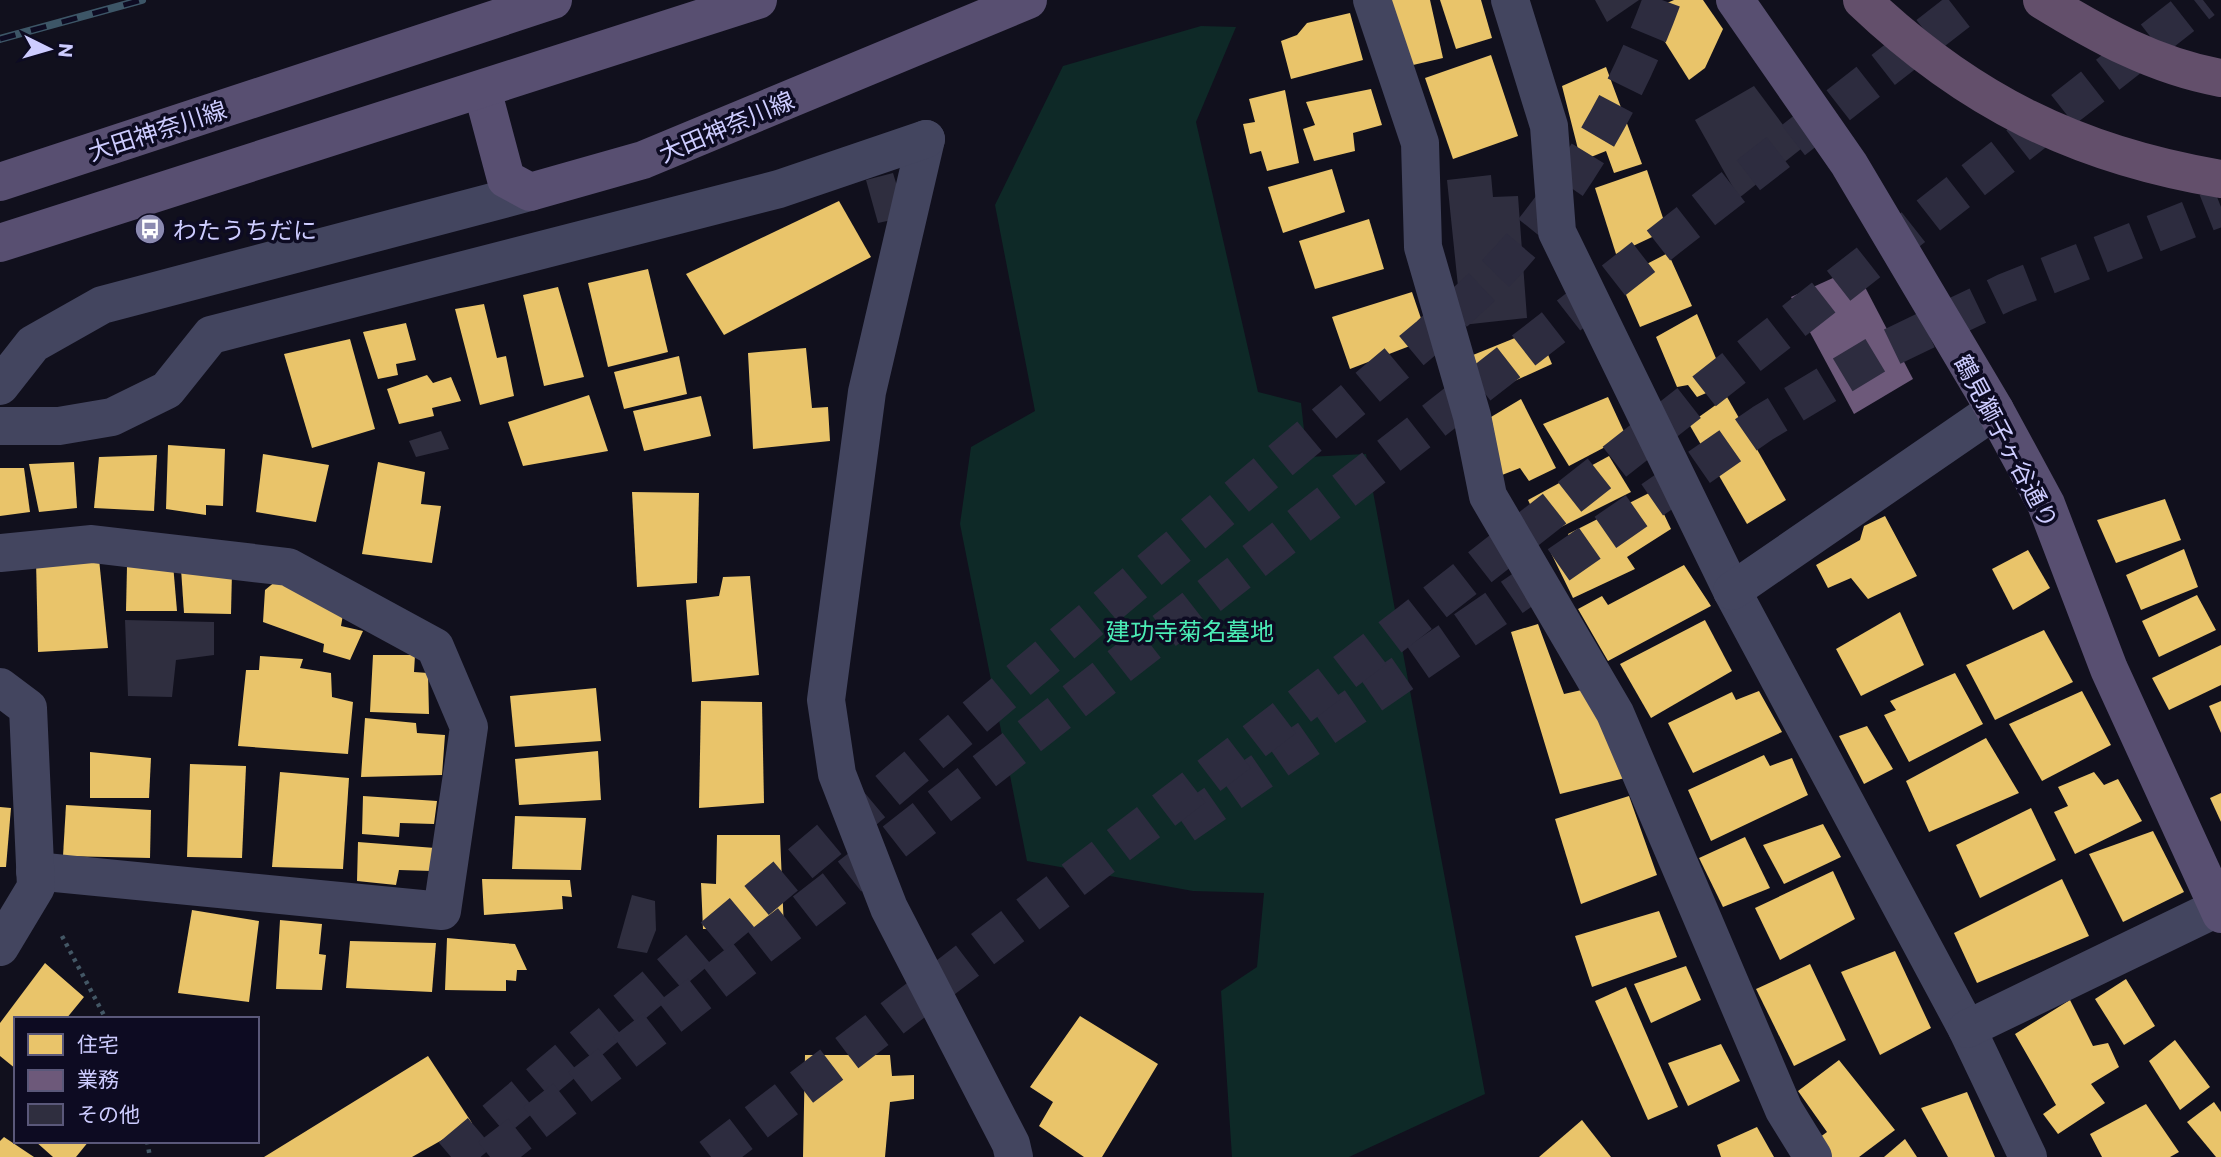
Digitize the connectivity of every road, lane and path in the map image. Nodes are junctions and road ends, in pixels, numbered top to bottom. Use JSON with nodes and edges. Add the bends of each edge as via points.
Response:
{"nodes":[{"id":1,"x":553,"y":0,"type":"edge"},
{"id":2,"x":758,"y":0,"type":"edge"},
{"id":3,"x":1028,"y":0,"type":"edge"},
{"id":4,"x":1372,"y":0,"type":"edge"},
{"id":5,"x":1510,"y":0,"type":"edge"},
{"id":6,"x":1735,"y":0,"type":"edge"},
{"id":7,"x":1862,"y":0,"type":"edge"},
{"id":8,"x":2042,"y":0,"type":"edge"},
{"id":9,"x":2221,"y":78,"type":"edge"},
{"id":10,"x":482,"y":89,"type":"junction"},
{"id":11,"x":2221,"y":179,"type":"edge"},
{"id":12,"x":0,"y":182,"type":"edge"},
{"id":13,"x":530,"y":192,"type":"junction"},
{"id":14,"x":0,"y":243,"type":"edge"},
{"id":15,"x":0,"y":386,"type":"edge"},
{"id":16,"x":1994,"y":410,"type":"junction"},
{"id":17,"x":0,"y":426,"type":"edge"},
{"id":18,"x":0,"y":553,"type":"edge"},
{"id":19,"x":1731,"y":591,"type":"junction"},
{"id":20,"x":0,"y":687,"type":"edge"},
{"id":21,"x":36,"y":879,"type":"junction"},
{"id":22,"x":2219,"y":911,"type":"edge"},
{"id":23,"x":0,"y":947,"type":"edge"},
{"id":24,"x":105,"y":1017,"type":"edge"},
{"id":25,"x":1967,"y":1030,"type":"junction"},
{"id":26,"x":1014,"y":1157,"type":"edge"},
{"id":27,"x":1812,"y":1157,"type":"edge"},
{"id":28,"x":2028,"y":1157,"type":"edge"}],
"edges":[{"from":1,"to":12,"type":"main road","name":"大田神奈川線"},
{"from":2,"to":10,"type":"main road"},
{"from":3,"to":13,"type":"main road","name":"大田神奈川線","via":[[643,160]]},
{"from":4,"to":27,"type":"street","via":[[1420,143],[1423,247],[1472,416],[1488,496],[1615,713],[1784,1110]]},
{"from":5,"to":19,"type":"street","via":[[1549,126],[1557,232]]},
{"from":6,"to":16,"type":"main road","name":"鶴見獅子ヶ谷通り","via":[[1849,164]]},
{"from":7,"to":11,"type":"highway","via":[[1902,38],[2029,122],[2112,155]]},
{"from":8,"to":9,"type":"highway","via":[[2108,40],[2190,72]]},
{"from":10,"to":13,"type":"main road","via":[[506,179]]},
{"from":10,"to":14,"type":"main road"},
{"from":13,"to":15,"type":"street","via":[[103,305],[33,344]]},
{"from":16,"to":19,"type":"street"},
{"from":16,"to":22,"type":"main road","name":"鶴見獅子ヶ谷通り","via":[[2046,504],[2109,669]]},
{"from":17,"to":26,"type":"street","via":[[59,426],[112,416],[167,390],[211,335],[779,190],[926,139],[867,392],[826,700],[837,774],[889,908]]},
{"from":18,"to":21,"type":"street","via":[[92,544],[288,567],[435,647],[469,727],[442,911]]},
{"from":19,"to":25,"type":"street"},
{"from":20,"to":21,"type":"street","via":[[28,708]]},
{"from":21,"to":23,"type":"street"},
{"from":21,"to":24,"type":"path"},
{"from":22,"to":25,"type":"street"},
{"from":25,"to":28,"type":"street"}]}
